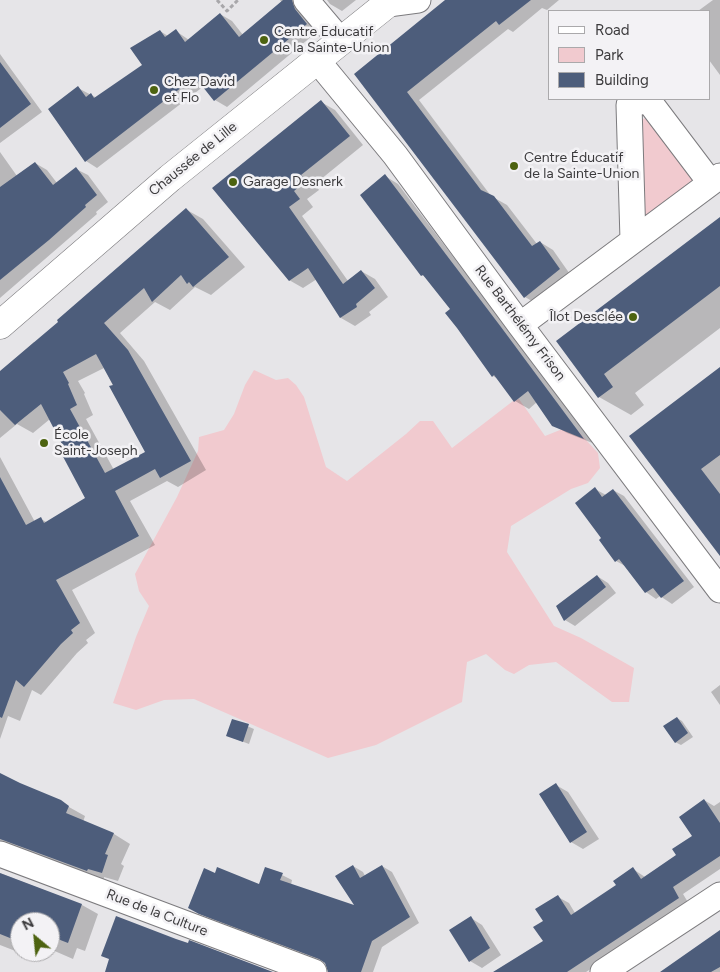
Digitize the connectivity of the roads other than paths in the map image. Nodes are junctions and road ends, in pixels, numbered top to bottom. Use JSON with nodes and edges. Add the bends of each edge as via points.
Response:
{"nodes":[{"id":1,"x":306,"y":0,"type":"edge"},
{"id":2,"x":418,"y":0,"type":"edge"},
{"id":3,"x":390,"y":2,"type":"edge"},
{"id":4,"x":340,"y":40,"type":"junction"},
{"id":5,"x":316,"y":59,"type":"junction"},
{"id":6,"x":715,"y":179,"type":"edge"},
{"id":7,"x":633,"y":240,"type":"junction"},
{"id":8,"x":0,"y":325,"type":"edge"},
{"id":9,"x":520,"y":325,"type":"junction"},
{"id":10,"x":720,"y":590,"type":"edge"},
{"id":11,"x":0,"y":854,"type":"edge"},
{"id":12,"x":720,"y":895,"type":"edge"},
{"id":13,"x":314,"y":972,"type":"edge"},
{"id":14,"x":603,"y":972,"type":"edge"}],
"edges":[{"from":1,"to":4,"type":"street"},
{"from":2,"to":3,"type":"street"},
{"from":3,"to":4,"type":"main road","name":"Chaussée de Lille"},
{"from":4,"to":5,"type":"main road","name":"Chaussée de Lille"},
{"from":5,"to":8,"type":"main road","name":"Chaussée de Lille","via":[[170,178]]},
{"from":5,"to":9,"type":"street","name":"Rue Barthélémy Frison","via":[[395,155]]},
{"from":6,"to":7,"type":"street"},
{"from":6,"to":7,"type":"street","via":[[648,100],[629,105]]},
{"from":7,"to":9,"type":"street"},
{"from":9,"to":10,"type":"street","name":"Rue Barthélémy Frison"},
{"from":11,"to":13,"type":"street","name":"Rue de la Culture"},
{"from":12,"to":14,"type":"street"}]}
